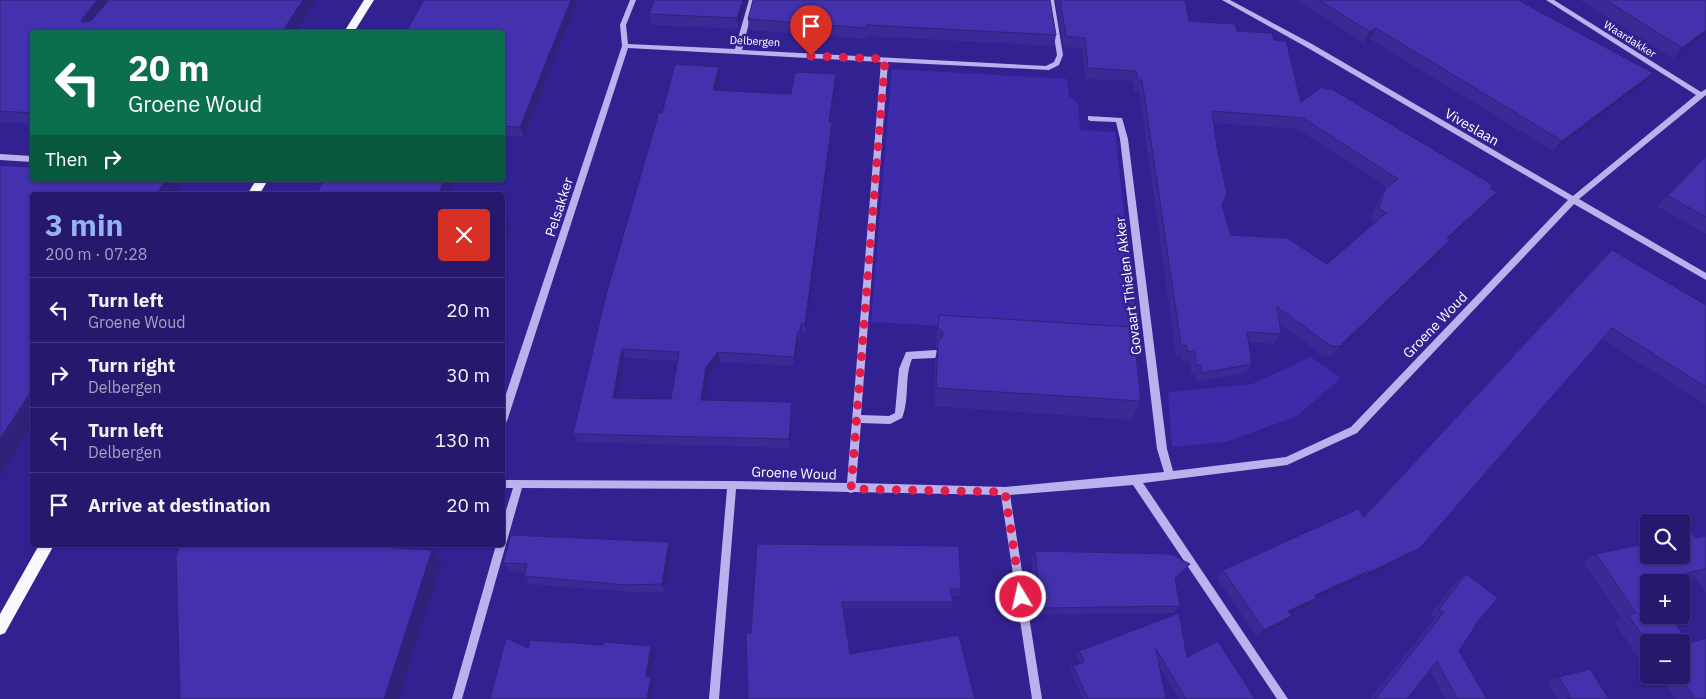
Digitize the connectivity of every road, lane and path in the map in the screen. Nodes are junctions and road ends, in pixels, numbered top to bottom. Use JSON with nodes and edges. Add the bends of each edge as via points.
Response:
{"nodes":[{"id":1,"x":369,"y":0,"type":"edge"},
{"id":2,"x":633,"y":0,"type":"edge"},
{"id":3,"x":752,"y":0,"type":"edge"},
{"id":4,"x":1051,"y":0,"type":"edge"},
{"id":5,"x":1225,"y":0,"type":"edge"},
{"id":6,"x":1549,"y":0,"type":"edge"},
{"id":7,"x":351,"y":30,"type":"edge"},
{"id":8,"x":625,"y":46,"type":"junction"},
{"id":9,"x":738,"y":52,"type":"junction"},
{"id":10,"x":885,"y":59,"type":"junction"},
{"id":11,"x":1704,"y":93,"type":"edge"},
{"id":12,"x":1091,"y":118,"type":"dead end"},
{"id":13,"x":0,"y":157,"type":"edge"},
{"id":14,"x":30,"y":159,"type":"edge"},
{"id":15,"x":1573,"y":200,"type":"junction"},
{"id":16,"x":1706,"y":277,"type":"edge"},
{"id":17,"x":935,"y":354,"type":"edge"},
{"id":18,"x":505,"y":412,"type":"edge"},
{"id":19,"x":856,"y":419,"type":"junction"},
{"id":20,"x":1170,"y":475,"type":"junction"},
{"id":21,"x":1135,"y":480,"type":"junction"},
{"id":22,"x":505,"y":484,"type":"edge"},
{"id":23,"x":519,"y":484,"type":"junction"},
{"id":24,"x":732,"y":485,"type":"junction"},
{"id":25,"x":851,"y":489,"type":"junction"},
{"id":26,"x":1005,"y":492,"type":"junction"},
{"id":27,"x":505,"y":531,"type":"edge"},
{"id":28,"x":46,"y":547,"type":"edge"},
{"id":29,"x":500,"y":547,"type":"edge"},
{"id":30,"x":0,"y":628,"type":"edge"},
{"id":31,"x":457,"y":699,"type":"edge"},
{"id":32,"x":714,"y":699,"type":"edge"},
{"id":33,"x":1037,"y":699,"type":"edge"},
{"id":34,"x":1283,"y":699,"type":"edge"}],
"edges":[{"from":1,"to":7,"type":"main road"},
{"from":2,"to":8,"type":"street","name":"Pelsakker","via":[[623,25]]},
{"from":3,"to":9,"type":"street"},
{"from":4,"to":10,"type":"street","name":"Delbergen","via":[[1060,54],[1057,63],[1047,68]]},
{"from":5,"to":15,"type":"street","name":"Viveslaan"},
{"from":6,"to":11,"type":"street","name":"Waardakker"},
{"from":8,"to":9,"type":"street","name":"Delbergen"},
{"from":8,"to":18,"type":"street","name":"Pelsakker"},
{"from":9,"to":10,"type":"street","name":"Delbergen"},
{"from":10,"to":19,"type":"street"},
{"from":11,"to":15,"type":"street","name":"Groene Woud"},
{"from":12,"to":20,"type":"street","name":"Govaart Thielen Akker","via":[[1119,120],[1124,139],[1162,450]]},
{"from":13,"to":14,"type":"street"},
{"from":15,"to":16,"type":"street","name":"Viveslaan"},
{"from":15,"to":20,"type":"street","name":"Groene Woud","via":[[1354,430],[1287,461]]},
{"from":17,"to":19,"type":"street","via":[[909,355],[904,364],[903,401],[899,415],[890,420]]},
{"from":19,"to":25,"type":"street"},
{"from":20,"to":21,"type":"street","name":"Groene Woud"},
{"from":21,"to":26,"type":"street","name":"Groene Woud"},
{"from":21,"to":34,"type":"street"},
{"from":22,"to":23,"type":"street","name":"Groene Woud"},
{"from":23,"to":24,"type":"street","name":"Groene Woud"},
{"from":23,"to":27,"type":"street"},
{"from":24,"to":25,"type":"street","name":"Groene Woud"},
{"from":24,"to":32,"type":"street","name":"Groene Woud"},
{"from":25,"to":26,"type":"street","name":"Groene Woud"},
{"from":26,"to":33,"type":"street"},
{"from":28,"to":30,"type":"main road"},
{"from":29,"to":31,"type":"street"}]}
